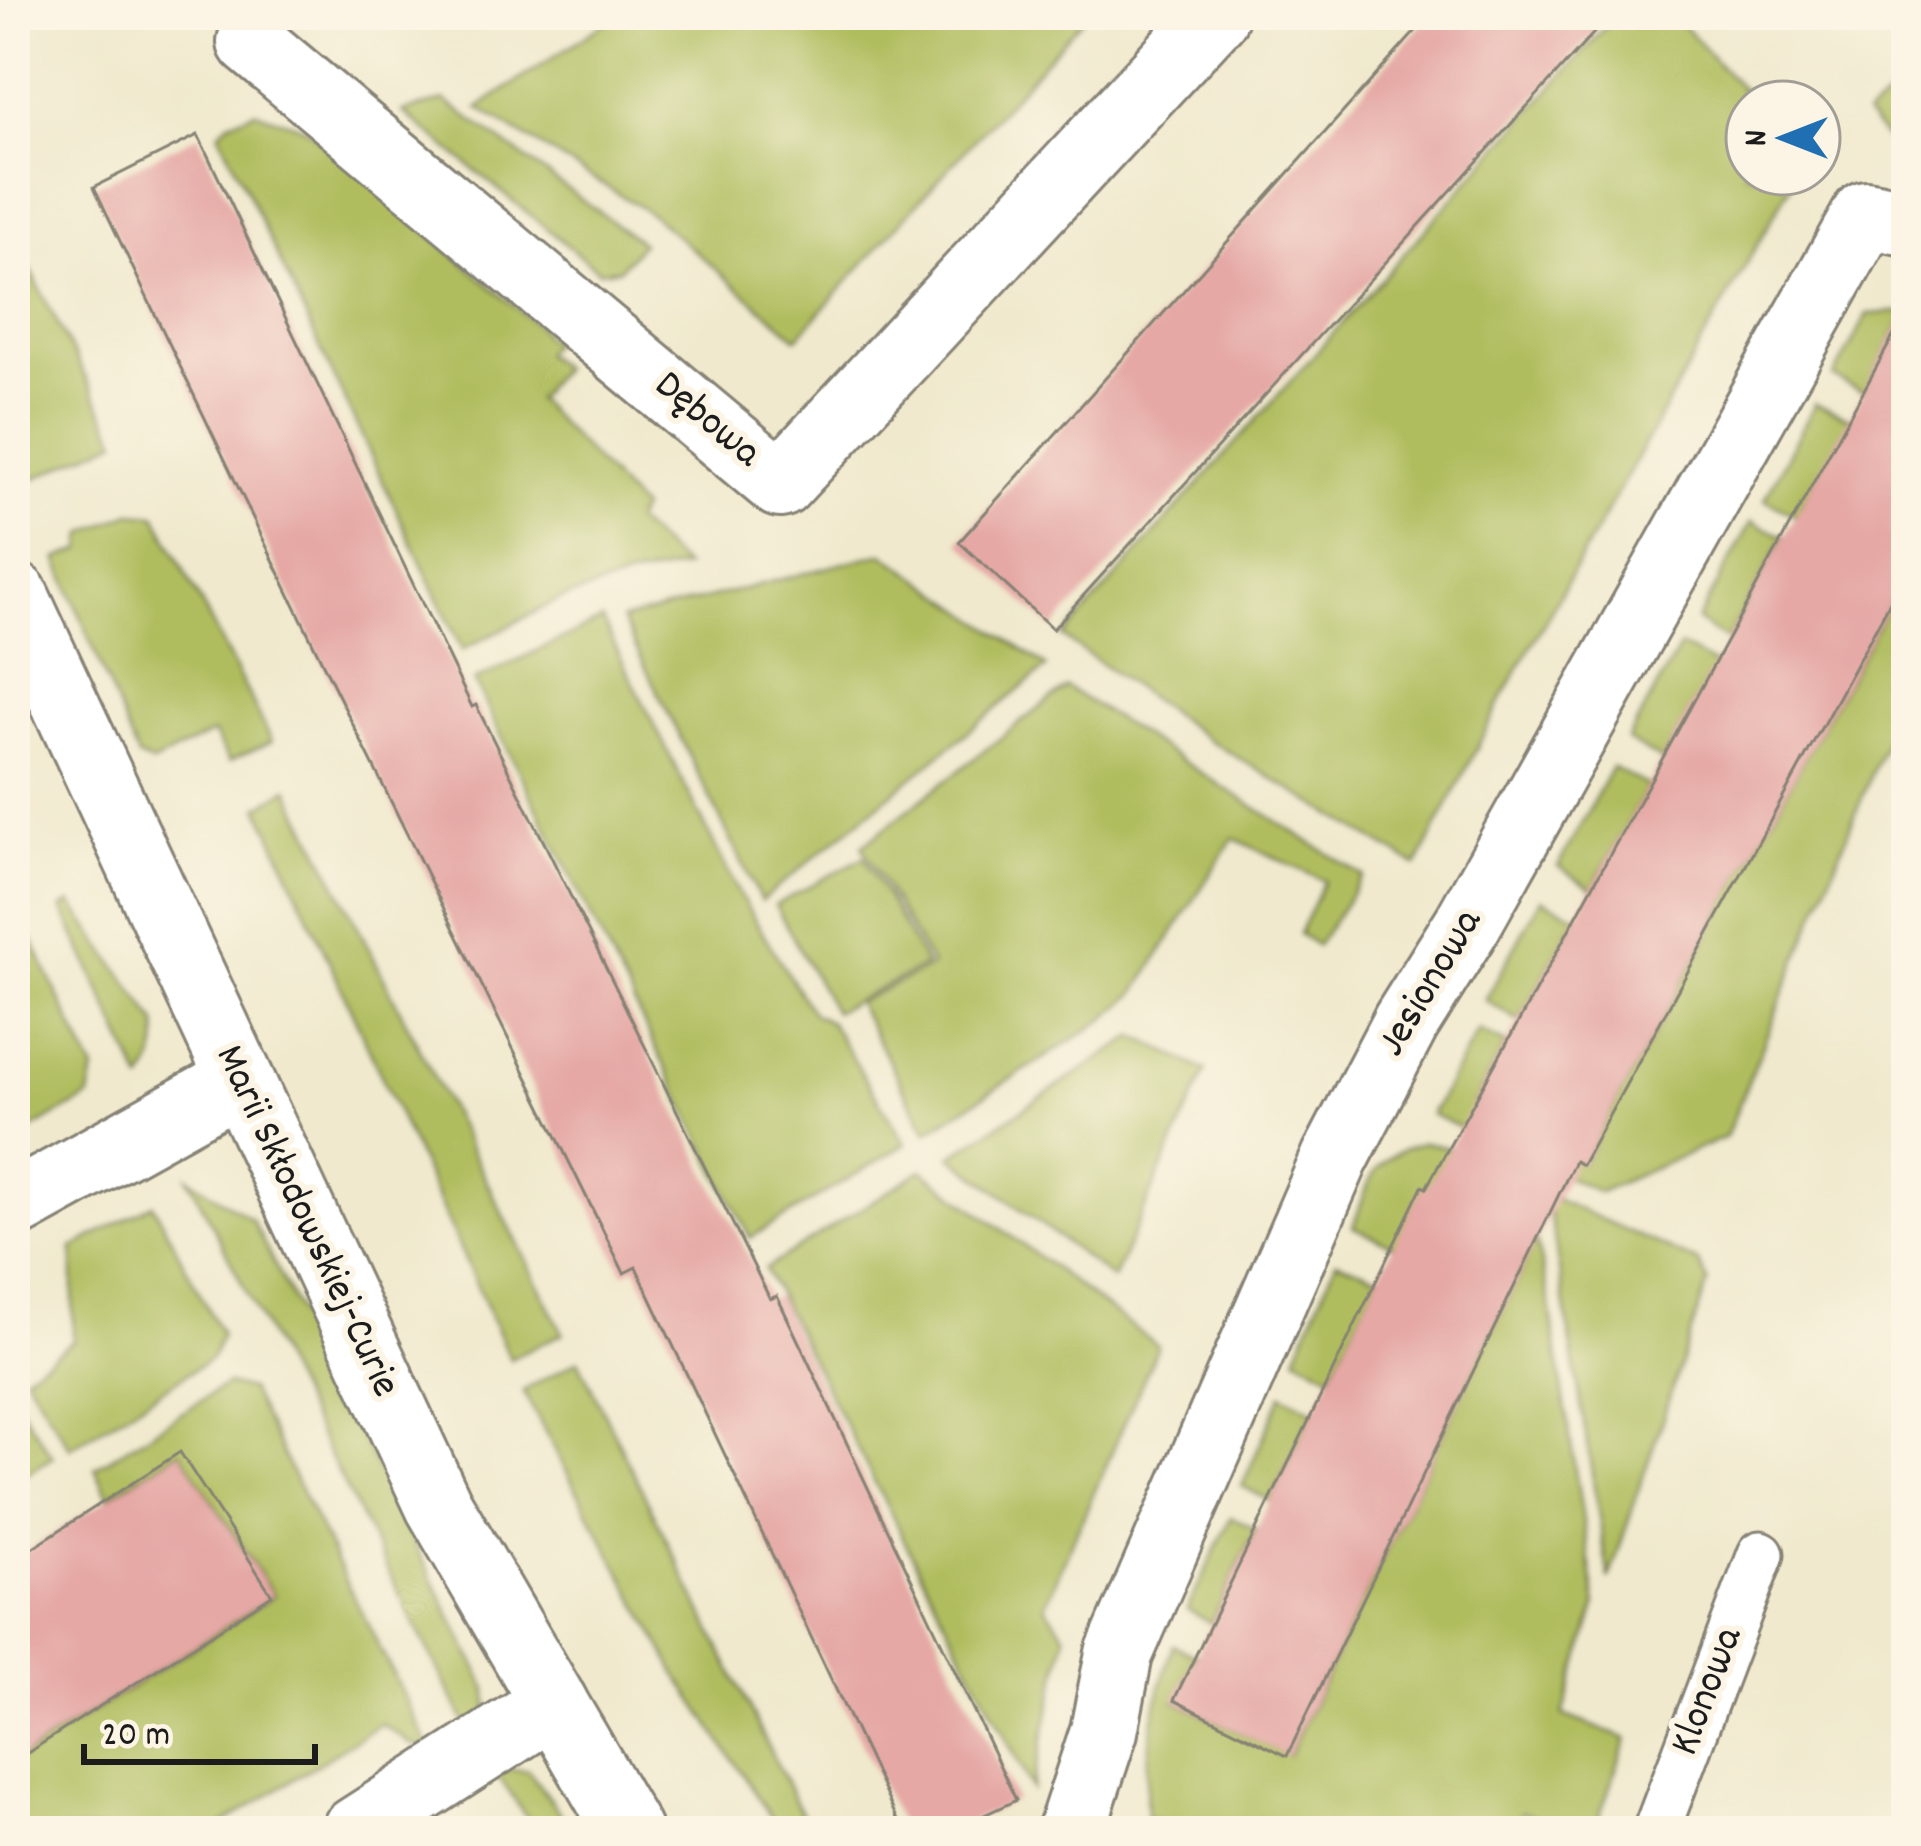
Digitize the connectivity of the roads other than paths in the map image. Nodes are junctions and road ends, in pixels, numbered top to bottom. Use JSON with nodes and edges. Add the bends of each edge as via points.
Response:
{"nodes":[{"id":1,"x":1215,"y":15,"type":"edge"},
{"id":2,"x":251,"y":42,"type":"dead end"},
{"id":3,"x":1906,"y":222,"type":"edge"},
{"id":4,"x":15,"y":596,"type":"edge"},
{"id":5,"x":238,"y":1081,"type":"junction"},
{"id":6,"x":15,"y":1205,"type":"edge"},
{"id":7,"x":1761,"y":1554,"type":"dead end"},
{"id":8,"x":554,"y":1703,"type":"junction"},
{"id":9,"x":355,"y":1831,"type":"edge"},
{"id":10,"x":628,"y":1831,"type":"edge"},
{"id":11,"x":1070,"y":1831,"type":"edge"},
{"id":12,"x":1656,"y":1831,"type":"edge"}],
"edges":[{"from":1,"to":2,"type":"street","name":"Dębowa","via":[[780,484]]},
{"from":3,"to":11,"type":"street","name":"Jesionowa","via":[[1866,214],[1335,1158],[1119,1654],[1104,1732]]},
{"from":4,"to":5,"type":"street","name":"Marii Skłodowskiej-Curie"},
{"from":5,"to":6,"type":"street"},
{"from":5,"to":8,"type":"street","name":"Marii Skłodowskiej-Curie","via":[[439,1506]]},
{"from":7,"to":12,"type":"lane","name":"Klonowa"},
{"from":8,"to":9,"type":"street"},
{"from":8,"to":10,"type":"street","name":"Marii Skłodowskiej-Curie"}]}
